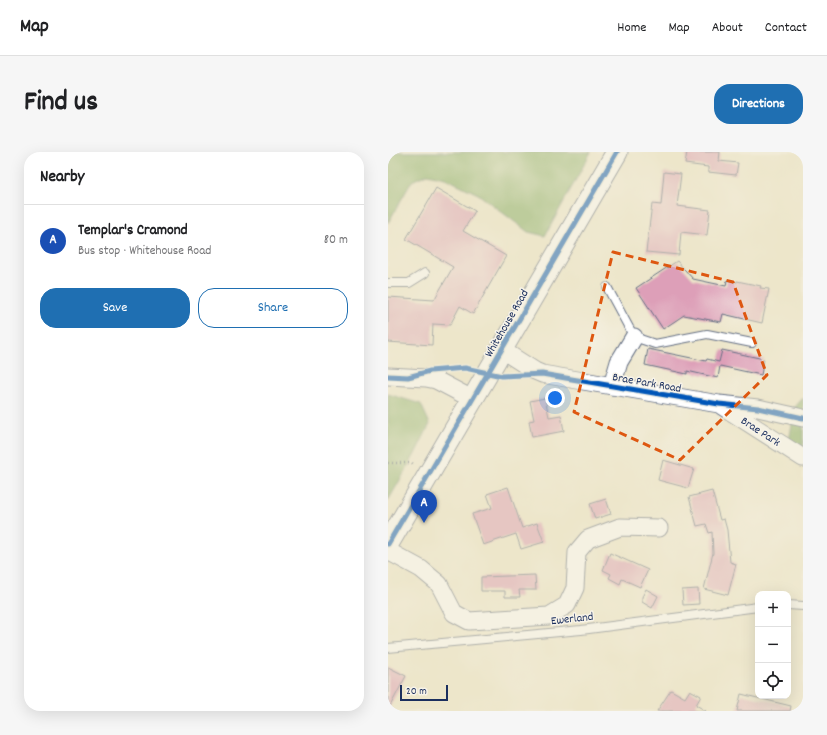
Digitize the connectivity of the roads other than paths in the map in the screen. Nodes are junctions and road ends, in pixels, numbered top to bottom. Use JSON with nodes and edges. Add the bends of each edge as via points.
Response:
{"nodes":[{"id":1,"x":617,"y":152,"type":"edge"},
{"id":2,"x":425,"y":273,"type":"dead end"},
{"id":3,"x":388,"y":283,"type":"edge"},
{"id":4,"x":607,"y":287,"type":"dead end"},
{"id":5,"x":634,"y":337,"type":"junction"},
{"id":6,"x":752,"y":343,"type":"dead end"},
{"id":7,"x":502,"y":350,"type":"junction"},
{"id":8,"x":388,"y":376,"type":"edge"},
{"id":9,"x":612,"y":386,"type":"junction"},
{"id":10,"x":472,"y":399,"type":"junction"},
{"id":11,"x":719,"y":404,"type":"junction"},
{"id":12,"x":803,"y":418,"type":"edge"},
{"id":13,"x":803,"y":458,"type":"edge"},
{"id":14,"x":658,"y":528,"type":"dead end"},
{"id":15,"x":388,"y":544,"type":"edge"},
{"id":16,"x":388,"y":551,"type":"edge"},
{"id":17,"x":791,"y":606,"type":"edge"},
{"id":18,"x":803,"y":606,"type":"edge"},
{"id":19,"x":755,"y":608,"type":"edge"},
{"id":20,"x":388,"y":648,"type":"edge"}],
"edges":[{"from":1,"to":7,"type":"street","name":"Whitehouse Road"},
{"from":2,"to":3,"type":"lane","via":[[409,283]]},
{"from":4,"to":5,"type":"lane"},
{"from":5,"to":6,"type":"lane","via":[[654,344],[707,334]]},
{"from":5,"to":9,"type":"street","via":[[619,362]]},
{"from":7,"to":9,"type":"street","name":"Brae Park Road","via":[[542,374]]},
{"from":7,"to":10,"type":"street","name":"Whitehouse Road"},
{"from":8,"to":10,"type":"street","via":[[436,380]]},
{"from":9,"to":11,"type":"street","name":"Brae Park Road"},
{"from":10,"to":15,"type":"street","name":"Whitehouse Road"},
{"from":11,"to":12,"type":"street","name":"Brae Park Road","via":[[758,408]]},
{"from":11,"to":13,"type":"street","name":"Brae Park"},
{"from":14,"to":16,"type":"street","via":[[620,527],[588,540],[577,552],[575,588],[567,604],[549,616],[469,621],[454,613],[438,584],[421,569]]},
{"from":17,"to":18,"type":"lane"},
{"from":19,"to":20,"type":"lane","name":"Ewerland","via":[[581,630]]}]}
